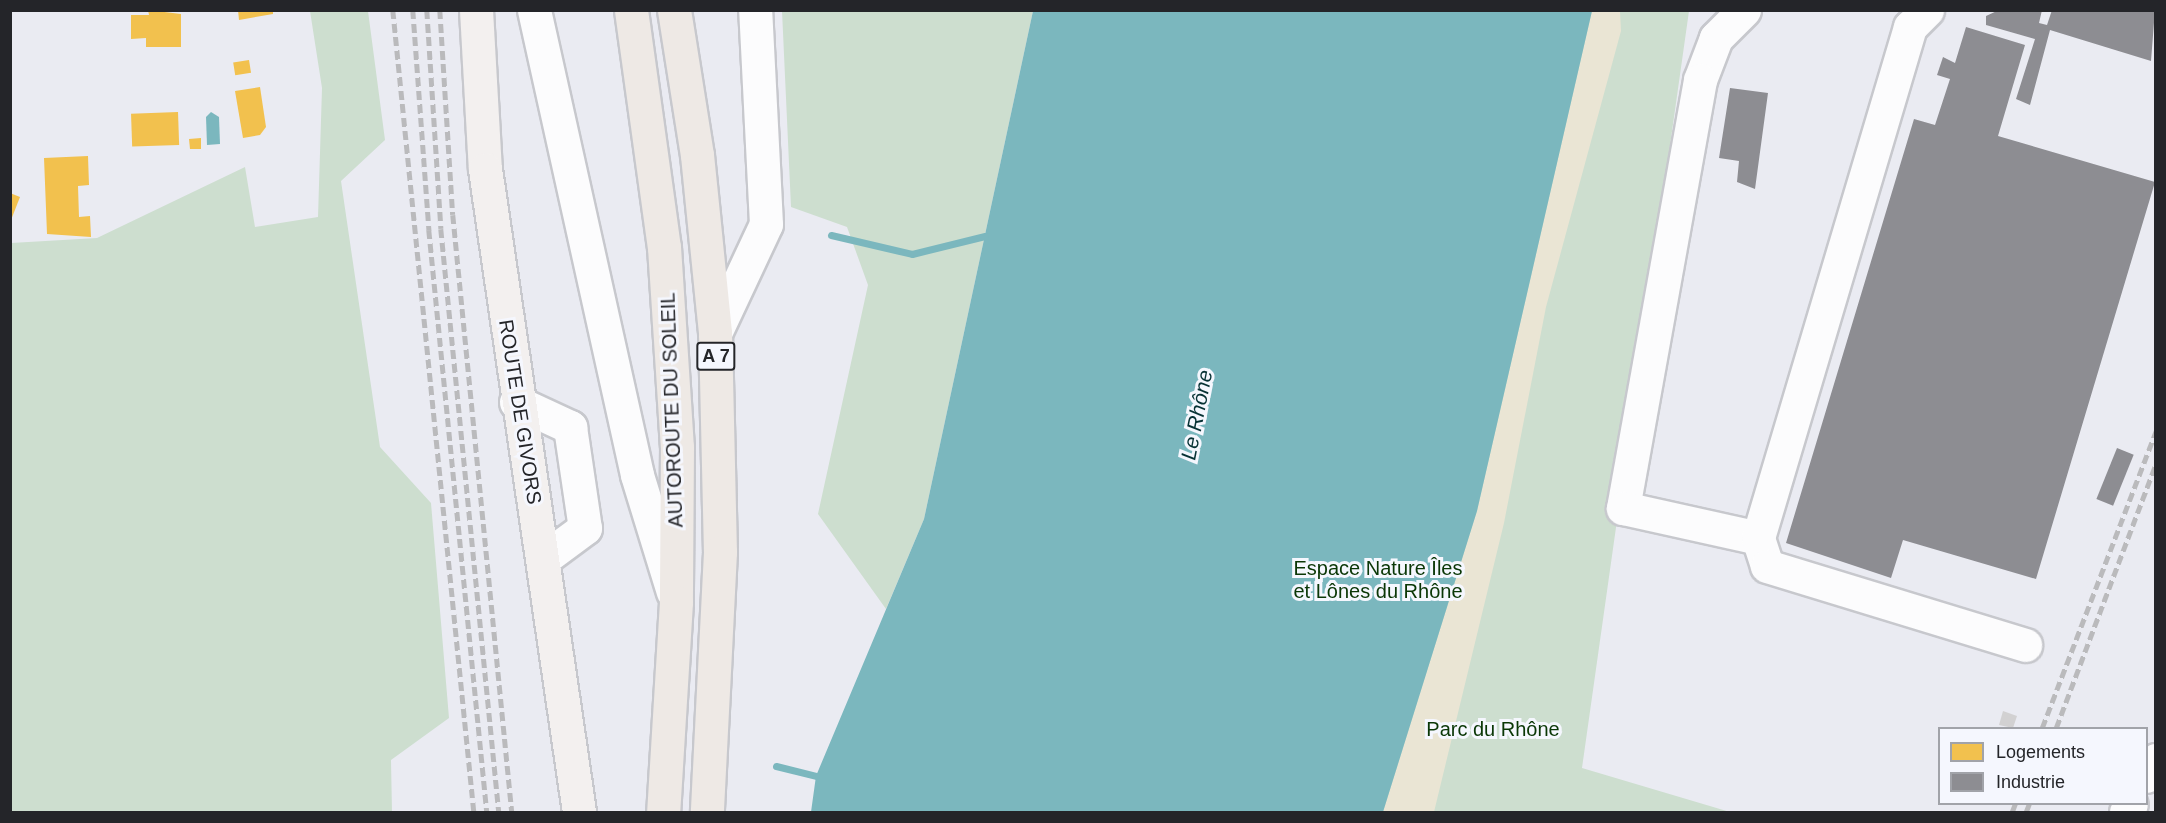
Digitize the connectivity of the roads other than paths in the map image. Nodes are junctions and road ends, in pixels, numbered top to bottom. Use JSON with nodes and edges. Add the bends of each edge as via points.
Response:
{"nodes":[{"id":1,"x":476,"y":10,"type":"edge"},
{"id":2,"x":534,"y":10,"type":"edge"},
{"id":3,"x":631,"y":10,"type":"edge"},
{"id":4,"x":674,"y":10,"type":"edge"},
{"id":5,"x":755,"y":10,"type":"edge"},
{"id":6,"x":1744,"y":10,"type":"edge"},
{"id":7,"x":1927,"y":10,"type":"edge"},
{"id":8,"x":715,"y":333,"type":"junction"},
{"id":9,"x":516,"y":402,"type":"junction"},
{"id":10,"x":1758,"y":538,"type":"junction"},
{"id":11,"x":543,"y":559,"type":"junction"},
{"id":12,"x":676,"y":602,"type":"junction"},
{"id":13,"x":2025,"y":645,"type":"dead end"},
{"id":14,"x":2156,"y":760,"type":"edge"},
{"id":15,"x":2148,"y":773,"type":"edge"},
{"id":16,"x":579,"y":813,"type":"edge"},
{"id":17,"x":663,"y":813,"type":"edge"},
{"id":18,"x":707,"y":813,"type":"edge"}],
"edges":[{"from":1,"to":9,"type":"main road","name":"ROUTE DE GIVORS","via":[[485,169]]},
{"from":2,"to":12,"type":"lane","via":[[637,475]]},
{"from":3,"to":12,"type":"highway","name":"AUTOROUTE DU SOLEIL","number":"A 7","via":[[655,161],[671,337]]},
{"from":4,"to":8,"type":"highway","number":"A 7","via":[[698,154]]},
{"from":5,"to":8,"type":"lane","via":[[766,224]]},
{"from":6,"to":10,"type":"lane","via":[[1716,38],[1700,80],[1623,508]]},
{"from":7,"to":10,"type":"lane","via":[[1910,27]]},
{"from":8,"to":18,"type":"highway","number":"A 7","via":[[720,552]]},
{"from":9,"to":11,"type":"main road","name":"ROUTE DE GIVORS"},
{"from":9,"to":11,"type":"lane","via":[[570,427],[585,528]]},
{"from":10,"to":13,"type":"lane","via":[[1767,567]]},
{"from":11,"to":16,"type":"main road","name":"ROUTE DE GIVORS"},
{"from":12,"to":17,"type":"highway","name":"AUTOROUTE DU SOLEIL","number":"A 7"},
{"from":14,"to":15,"type":"lane"}]}
